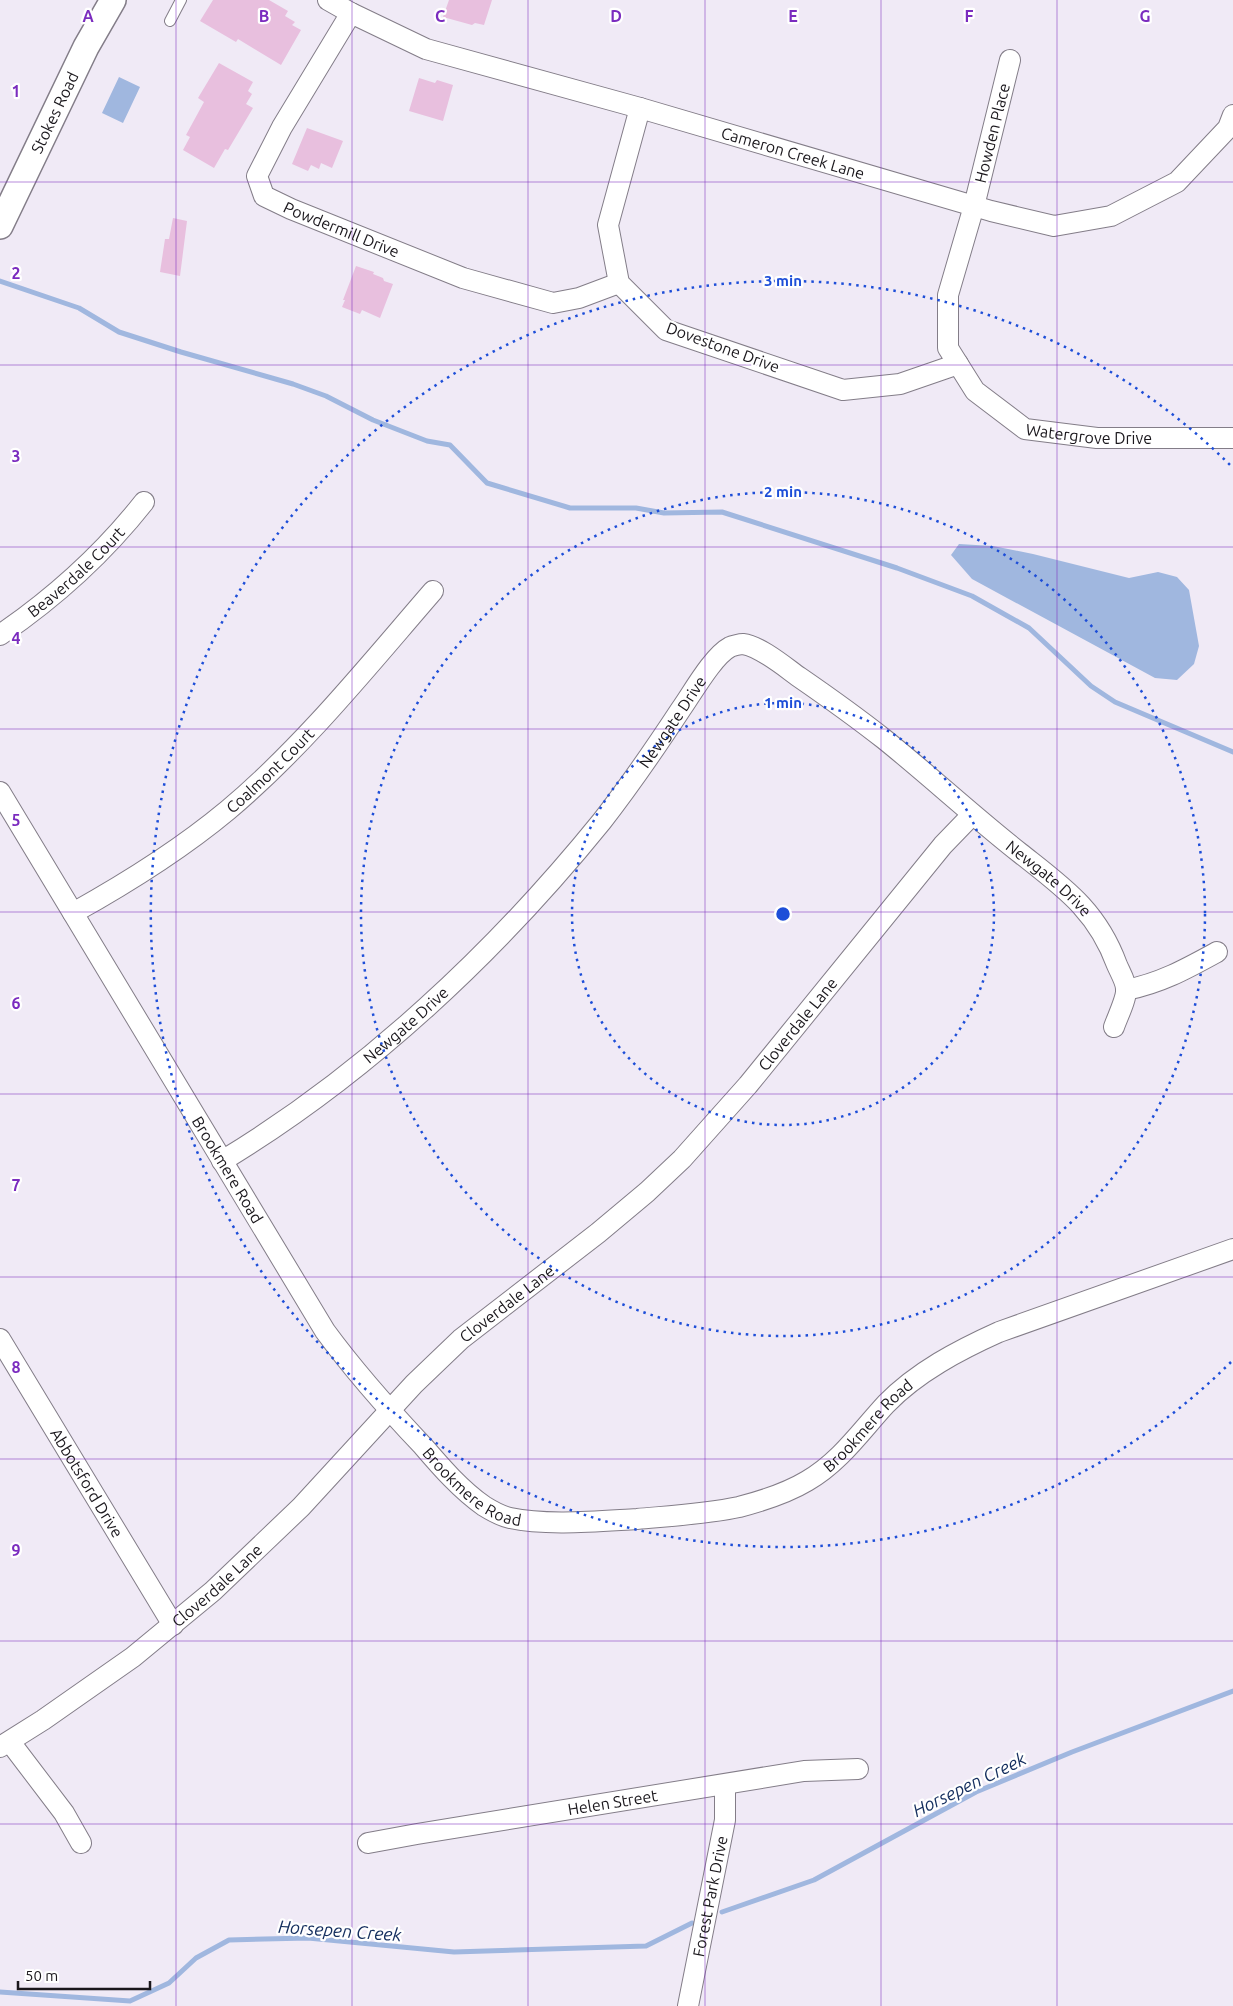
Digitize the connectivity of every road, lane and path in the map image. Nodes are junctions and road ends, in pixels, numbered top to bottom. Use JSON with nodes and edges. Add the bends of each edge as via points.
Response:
{"nodes":[{"id":1,"x":113,"y":0,"type":"edge"},
{"id":2,"x":182,"y":0,"type":"edge"},
{"id":3,"x":328,"y":0,"type":"edge"},
{"id":4,"x":350,"y":14,"type":"junction"},
{"id":5,"x":170,"y":21,"type":"dead end"},
{"id":6,"x":1010,"y":60,"type":"dead end"},
{"id":7,"x":640,"y":108,"type":"junction"},
{"id":8,"x":1233,"y":115,"type":"edge"},
{"id":9,"x":974,"y":206,"type":"junction"},
{"id":10,"x":0,"y":226,"type":"edge"},
{"id":11,"x":619,"y":283,"type":"junction"},
{"id":12,"x":958,"y":364,"type":"junction"},
{"id":13,"x":1233,"y":438,"type":"edge"},
{"id":14,"x":144,"y":502,"type":"dead end"},
{"id":15,"x":433,"y":591,"type":"dead end"},
{"id":16,"x":0,"y":634,"type":"edge"},
{"id":17,"x":0,"y":792,"type":"edge"},
{"id":18,"x":972,"y":815,"type":"junction"},
{"id":19,"x":73,"y":913,"type":"junction"},
{"id":20,"x":1217,"y":952,"type":"dead end"},
{"id":21,"x":1126,"y":990,"type":"junction"},
{"id":22,"x":1114,"y":1026,"type":"dead end"},
{"id":23,"x":222,"y":1161,"type":"junction"},
{"id":24,"x":1233,"y":1249,"type":"edge"},
{"id":25,"x":0,"y":1339,"type":"edge"},
{"id":26,"x":390,"y":1411,"type":"junction"},
{"id":27,"x":173,"y":1625,"type":"junction"},
{"id":28,"x":5,"y":1745,"type":"edge"},
{"id":29,"x":858,"y":1769,"type":"dead end"},
{"id":30,"x":725,"y":1785,"type":"junction"},
{"id":31,"x":81,"y":1843,"type":"dead end"},
{"id":32,"x":368,"y":1844,"type":"dead end"},
{"id":33,"x":688,"y":2006,"type":"edge"}],
"edges":[{"from":1,"to":10,"type":"street","name":"Stokes Road","via":[[86,47]]},
{"from":2,"to":5,"type":"lane"},
{"from":3,"to":4,"type":"street","name":"Cameron Creek Lane"},
{"from":4,"to":7,"type":"street","name":"Cameron Creek Lane","via":[[426,49]]},
{"from":4,"to":11,"type":"street","name":"Powdermill Drive","via":[[282,127],[257,176],[264,196],[463,278],[552,303],[579,298]]},
{"from":6,"to":9,"type":"street","name":"Howden Place"},
{"from":7,"to":9,"type":"street","name":"Cameron Creek Lane"},
{"from":7,"to":11,"type":"street","via":[[608,225]]},
{"from":8,"to":9,"type":"street","name":"Cameron Creek Lane","via":[[1228,128],[1177,182],[1111,216],[1054,226]]},
{"from":9,"to":12,"type":"street","name":"Watergrove Drive","via":[[948,295],[948,348]]},
{"from":11,"to":12,"type":"street","name":"Dovestone Drive","via":[[666,330],[843,390],[900,384]]},
{"from":12,"to":13,"type":"street","name":"Watergrove Drive","via":[[975,391],[1025,429],[1098,438]]},
{"from":14,"to":16,"type":"street","name":"Beaverdale Court","via":[[121,532],[69,582]]},
{"from":15,"to":19,"type":"street","name":"Coalmont Court","via":[[327,713],[256,785],[196,835],[124,884]]},
{"from":17,"to":19,"type":"street","name":"Brookmere Road"},
{"from":18,"to":21,"type":"street","name":"Newgate Drive","via":[[1068,890],[1085,908],[1112,952]]},
{"from":18,"to":23,"type":"street","name":"Newgate Drive","via":[[836,702],[760,650],[744,644],[732,646],[707,671],[602,820],[488,947],[360,1064],[296,1114]]},
{"from":18,"to":26,"type":"street","name":"Cloverdale Lane","via":[[943,845],[748,1085],[682,1159],[598,1233],[461,1339]]},
{"from":19,"to":23,"type":"street","name":"Brookmere Road"},
{"from":20,"to":21,"type":"street","via":[[1150,985]]},
{"from":21,"to":22,"type":"street"},
{"from":23,"to":26,"type":"street","name":"Brookmere Road","via":[[325,1330]]},
{"from":24,"to":26,"type":"street","name":"Brookmere Road","via":[[979,1340],[912,1381],[887,1403],[831,1464],[807,1481],[786,1492],[736,1507],[672,1516],[567,1522],[500,1515],[484,1506],[442,1467]]},
{"from":25,"to":27,"type":"street","name":"Abbotsford Drive"},
{"from":26,"to":27,"type":"street","name":"Cloverdale Lane","via":[[264,1544]]},
{"from":27,"to":28,"type":"street","name":"Cloverdale Lane","via":[[133,1657]]},
{"from":28,"to":31,"type":"street","via":[[64,1813]]},
{"from":29,"to":30,"type":"street","name":"Helen Street","via":[[804,1771]]},
{"from":30,"to":32,"type":"street","name":"Helen Street"},
{"from":30,"to":33,"type":"street","name":"Forest Park Drive","via":[[725,1820]]}]}
